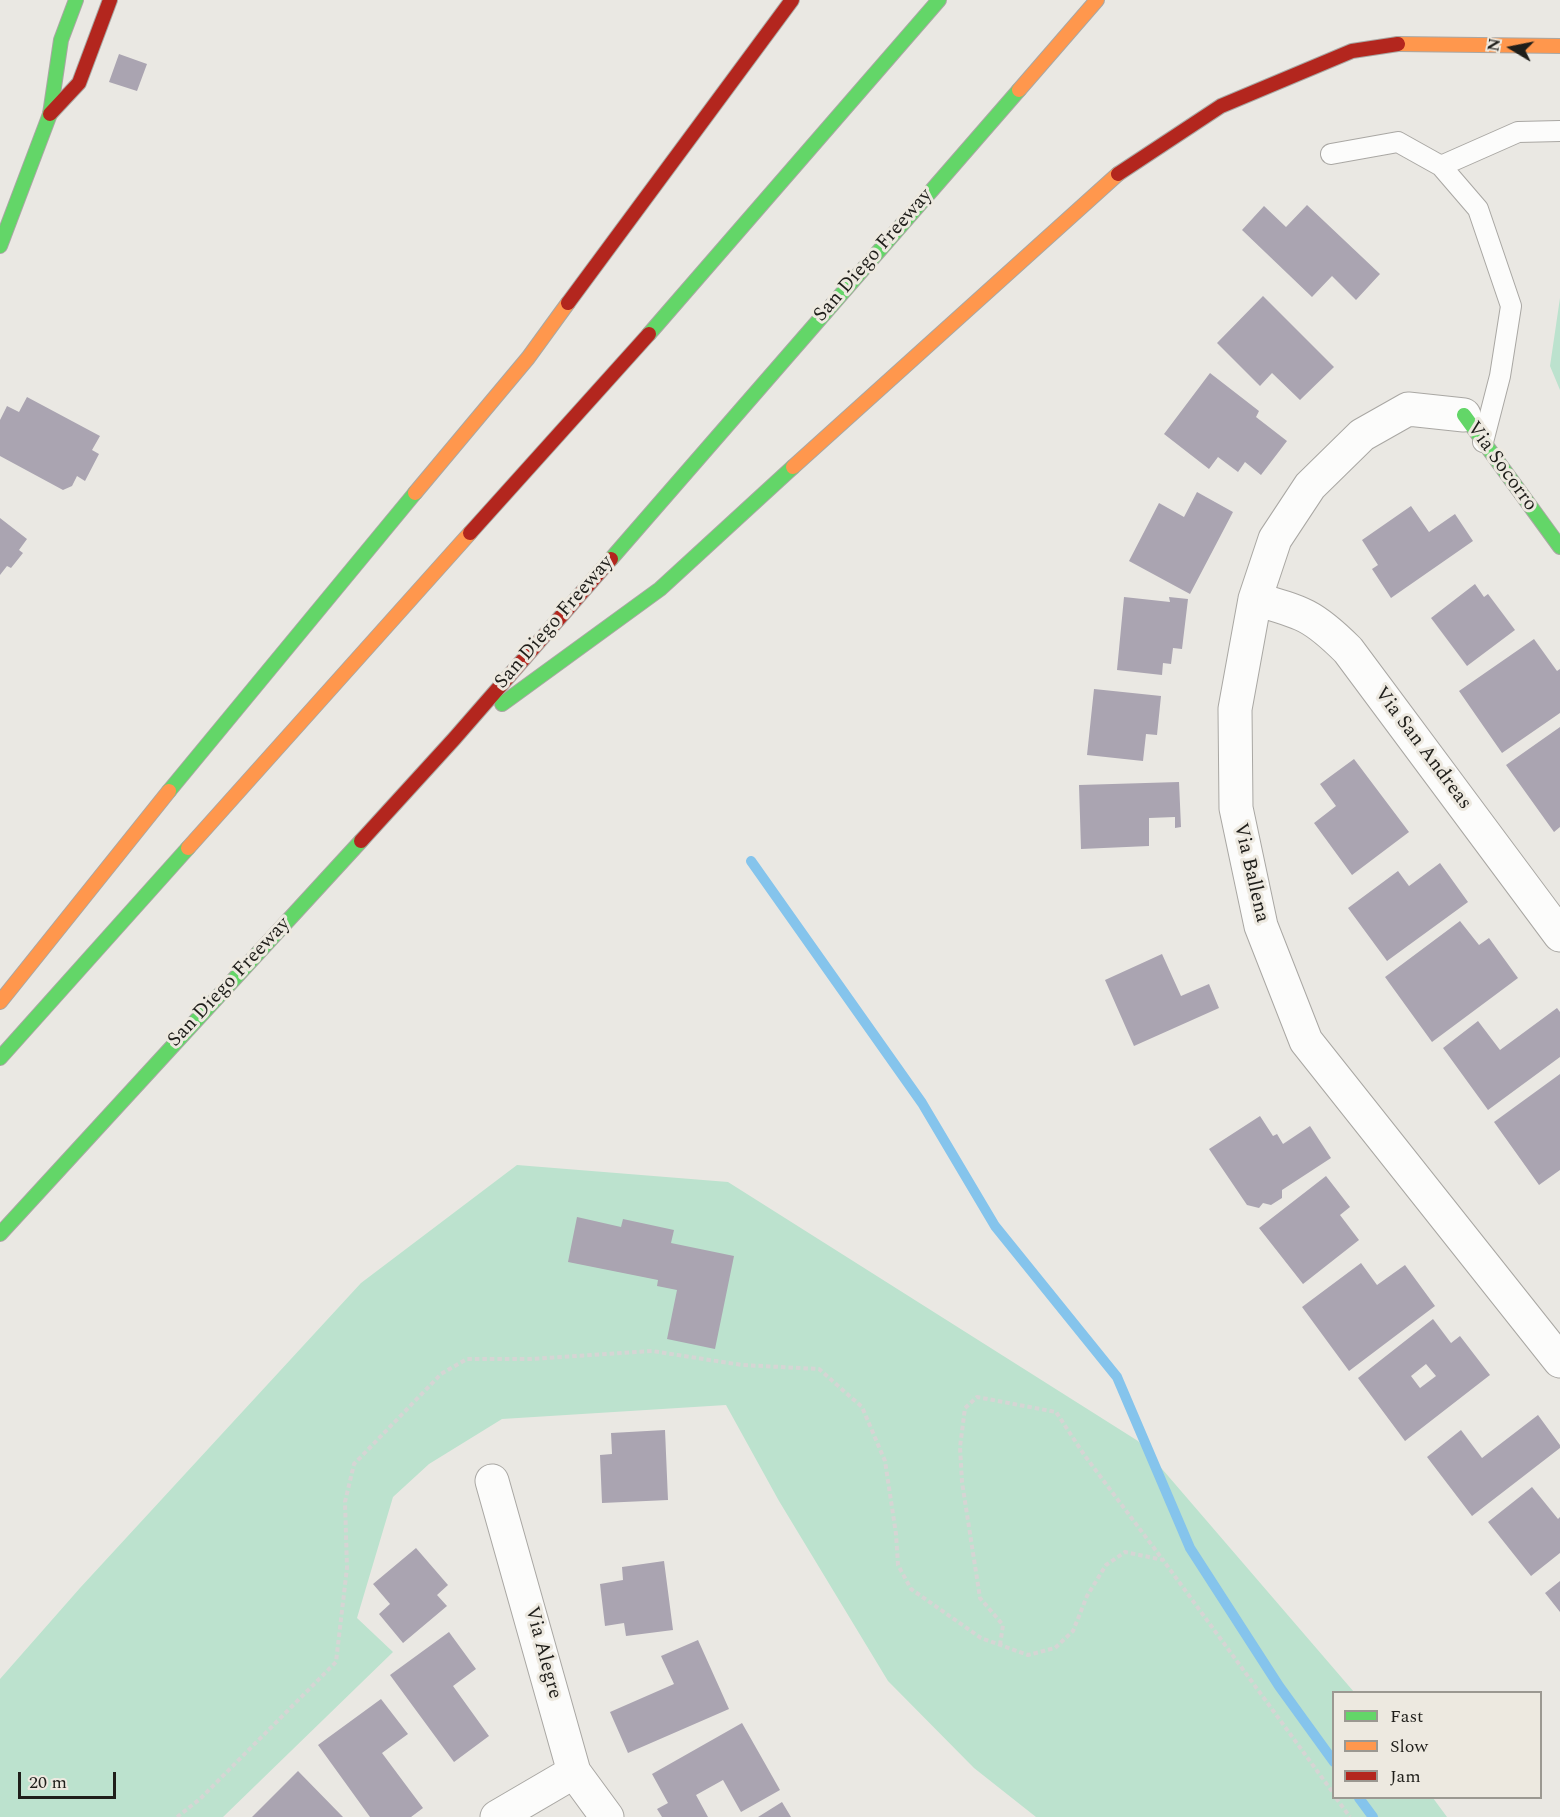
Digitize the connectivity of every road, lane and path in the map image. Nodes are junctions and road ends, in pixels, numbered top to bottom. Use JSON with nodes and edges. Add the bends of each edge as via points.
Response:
{"nodes":[{"id":1,"x":76,"y":0,"type":"edge"},
{"id":2,"x":110,"y":0,"type":"edge"},
{"id":3,"x":792,"y":0,"type":"edge"},
{"id":4,"x":938,"y":0,"type":"edge"},
{"id":5,"x":1097,"y":0,"type":"edge"},
{"id":6,"x":1560,"y":46,"type":"edge"},
{"id":7,"x":50,"y":114,"type":"junction"},
{"id":8,"x":1560,"y":131,"type":"edge"},
{"id":9,"x":1331,"y":154,"type":"dead end"},
{"id":10,"x":1441,"y":166,"type":"junction"},
{"id":11,"x":0,"y":246,"type":"edge"},
{"id":12,"x":1464,"y":416,"type":"joint"},
{"id":13,"x":1483,"y":442,"type":"junction"},
{"id":14,"x":1560,"y":547,"type":"edge"},
{"id":15,"x":1255,"y":599,"type":"junction"},
{"id":16,"x":454,"y":739,"type":"junction"},
{"id":17,"x":1560,"y":935,"type":"edge"},
{"id":18,"x":0,"y":1002,"type":"edge"},
{"id":19,"x":0,"y":1058,"type":"edge"},
{"id":20,"x":0,"y":1233,"type":"edge"},
{"id":21,"x":1560,"y":1361,"type":"edge"},
{"id":22,"x":492,"y":1481,"type":"dead end"},
{"id":23,"x":1163,"y":1560,"type":"junction"},
{"id":24,"x":1000,"y":1646,"type":"junction"},
{"id":25,"x":574,"y":1773,"type":"junction"},
{"id":26,"x":1332,"y":1792,"type":"edge"},
{"id":27,"x":1337,"y":1799,"type":"edge"},
{"id":28,"x":177,"y":1817,"type":"edge"},
{"id":29,"x":497,"y":1817,"type":"edge"},
{"id":30,"x":607,"y":1817,"type":"edge"},
{"id":31,"x":1350,"y":1817,"type":"edge"}],
"edges":[{"from":1,"to":7,"type":"main road","via":[[61,40]]},
{"from":2,"to":7,"type":"main road","via":[[79,83]]},
{"from":3,"to":18,"type":"main road","via":[[528,358],[205,745]]},
{"from":4,"to":19,"type":"main road","via":[[711,264]]},
{"from":5,"to":16,"type":"main road","name":"San Diego Freeway"},
{"from":6,"to":16,"type":"main road","via":[[1410,42],[1352,51],[1221,106],[1110,179],[660,589]]},
{"from":7,"to":11,"type":"main road"},
{"from":8,"to":10,"type":"lane","via":[[1518,132]]},
{"from":9,"to":10,"type":"lane","via":[[1398,142]]},
{"from":10,"to":13,"type":"lane","via":[[1478,209],[1511,306],[1500,376]]},
{"from":12,"to":13,"type":"main road","name":"Via Socorro"},
{"from":12,"to":15,"type":"street","name":"Via Ballena","via":[[1408,409],[1362,435],[1310,486],[1275,539]]},
{"from":13,"to":14,"type":"main road","name":"Via Socorro"},
{"from":15,"to":17,"type":"street","name":"Via San Andreas","via":[[1303,612],[1348,650]]},
{"from":15,"to":21,"type":"street","name":"Via Ballena","via":[[1235,709],[1236,808],[1261,926],[1306,1041]]},
{"from":16,"to":20,"type":"main road","name":"San Diego Freeway"},
{"from":22,"to":25,"type":"street","name":"Via Alegre"},
{"from":23,"to":24,"type":"path","via":[[1125,1552],[1106,1565],[1072,1630],[1055,1648],[1028,1655]]},
{"from":23,"to":24,"type":"path","via":[[1056,1412],[977,1397],[965,1408],[960,1447],[962,1482],[980,1598],[1003,1625]]},
{"from":23,"to":26,"type":"path"},
{"from":24,"to":28,"type":"path","via":[[981,1638],[911,1589],[898,1565],[885,1461],[862,1407],[819,1369],[742,1365],[652,1351],[467,1359],[441,1374],[354,1464],[345,1502],[347,1568],[336,1662],[200,1799]]},
{"from":25,"to":29,"type":"street"},
{"from":25,"to":30,"type":"street","name":"Via Alegre"},
{"from":27,"to":31,"type":"path"}]}
